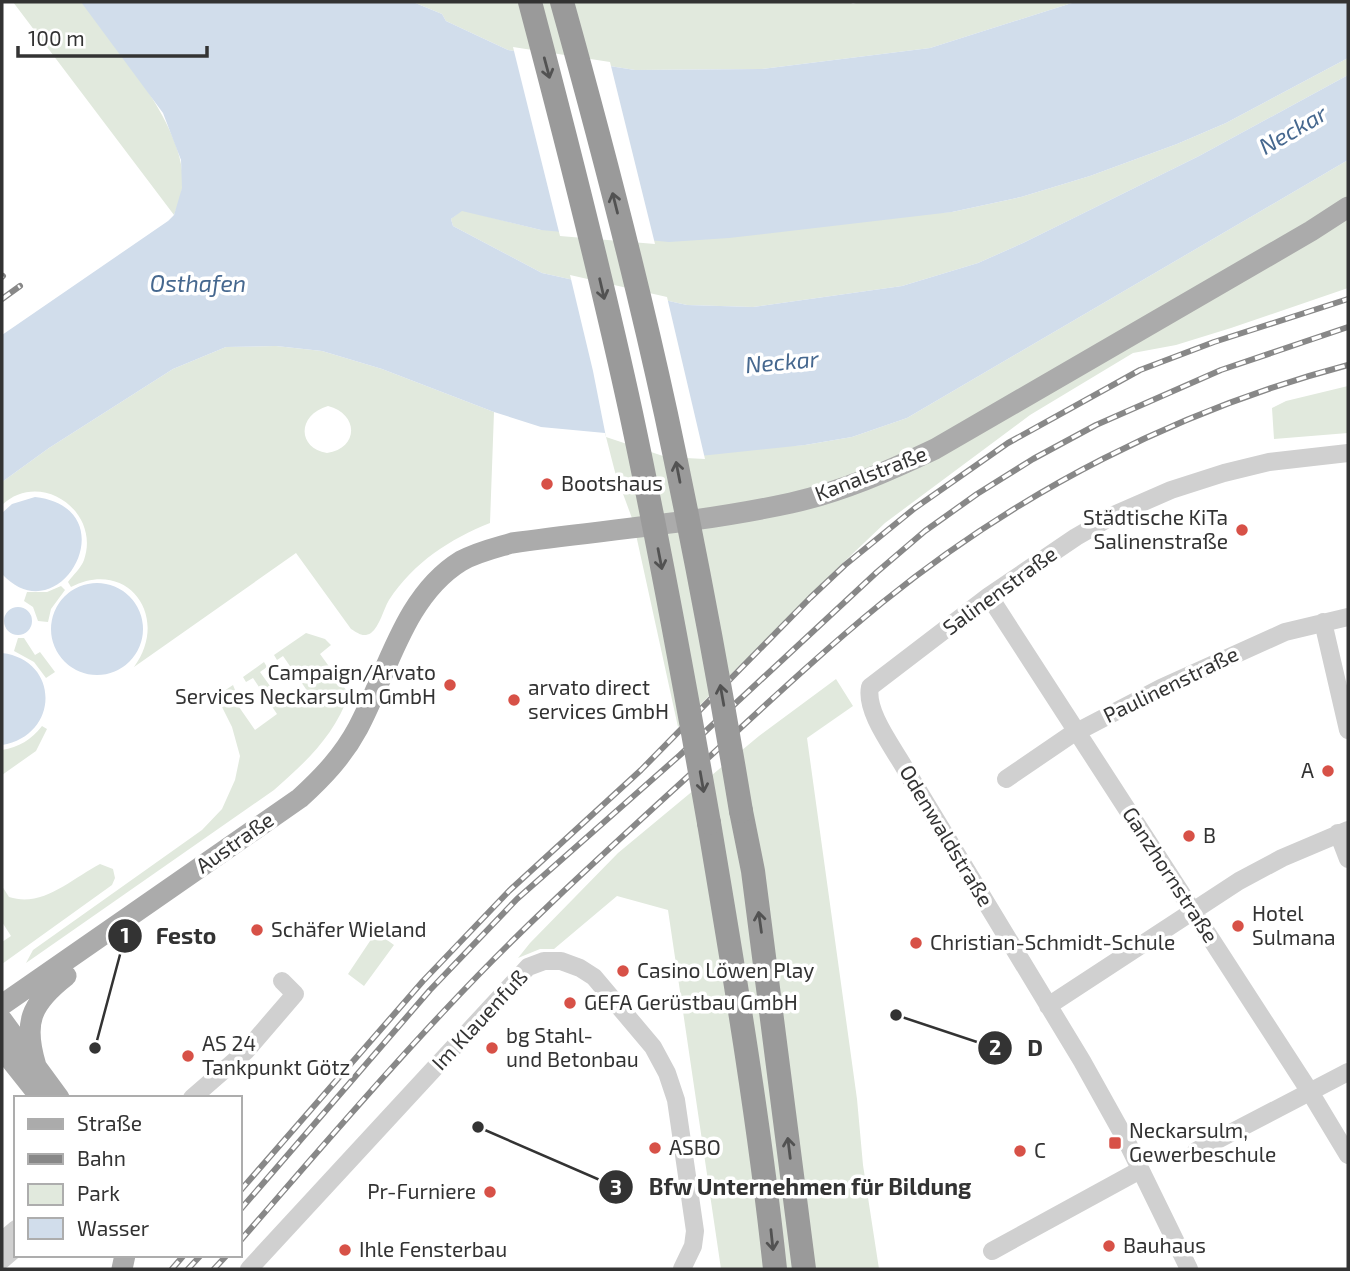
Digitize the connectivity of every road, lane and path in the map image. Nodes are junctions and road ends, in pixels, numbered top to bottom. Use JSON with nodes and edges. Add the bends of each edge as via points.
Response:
{"nodes":[{"id":1,"x":530,"y":2,"type":"edge"},
{"id":2,"x":562,"y":2,"type":"edge"},
{"id":3,"x":1348,"y":207,"type":"edge"},
{"id":4,"x":1348,"y":453,"type":"edge"},
{"id":5,"x":989,"y":596,"type":"junction"},
{"id":6,"x":1348,"y":617,"type":"edge"},
{"id":7,"x":1323,"y":622,"type":"junction"},
{"id":8,"x":406,"y":625,"type":"joint"},
{"id":9,"x":868,"y":696,"type":"joint"},
{"id":10,"x":1348,"y":730,"type":"edge"},
{"id":11,"x":1077,"y":731,"type":"junction"},
{"id":12,"x":1006,"y":779,"type":"dead end"},
{"id":13,"x":1343,"y":831,"type":"edge"},
{"id":14,"x":1348,"y":859,"type":"edge"},
{"id":15,"x":1193,"y":912,"type":"junction"},
{"id":16,"x":89,"y":944,"type":"junction"},
{"id":17,"x":282,"y":981,"type":"dead end"},
{"id":18,"x":2,"y":1005,"type":"edge"},
{"id":19,"x":1048,"y":1006,"type":"junction"},
{"id":20,"x":2,"y":1020,"type":"edge"},
{"id":21,"x":2,"y":1049,"type":"edge"},
{"id":22,"x":36,"y":1066,"type":"junction"},
{"id":23,"x":1348,"y":1072,"type":"edge"},
{"id":24,"x":1310,"y":1092,"type":"junction"},
{"id":25,"x":39,"y":1096,"type":"edge"},
{"id":26,"x":58,"y":1096,"type":"edge"},
{"id":27,"x":194,"y":1096,"type":"edge"},
{"id":28,"x":1196,"y":1151,"type":"dead end"},
{"id":29,"x":1348,"y":1155,"type":"edge"},
{"id":30,"x":1140,"y":1170,"type":"junction"},
{"id":31,"x":992,"y":1251,"type":"dead end"},
{"id":32,"x":249,"y":1269,"type":"edge"},
{"id":33,"x":681,"y":1269,"type":"edge"},
{"id":34,"x":775,"y":1269,"type":"edge"},
{"id":35,"x":804,"y":1269,"type":"edge"},
{"id":36,"x":1189,"y":1269,"type":"edge"}],
"edges":[{"from":1,"to":34,"type":"highway","one_way":true,"bridge":true,"via":[[631,414],[685,686],[748,1050]]},
{"from":35,"to":2,"type":"highway","one_way":true,"bridge":true,"via":[[753,871],[718,676],[666,413]]},
{"from":3,"to":8,"type":"main road","name":"Kanalstraße","via":[[897,468],[781,505],[486,550],[442,576]]},
{"from":4,"to":5,"type":"street","name":"Salinenstraße","via":[[1269,462],[1171,490],[1076,537]]},
{"from":5,"to":9,"type":"street","name":"Salinenstraße","via":[[870,687]]},
{"from":5,"to":11,"type":"street","name":"Ganzhornstraße"},
{"from":6,"to":7,"type":"street","name":"Paulinenstraße"},
{"from":7,"to":10,"type":"street"},
{"from":7,"to":11,"type":"street","name":"Paulinenstraße","via":[[1260,642]]},
{"from":8,"to":16,"type":"main road","name":"Austraße","via":[[358,728],[323,777],[300,798]]},
{"from":9,"to":19,"type":"street","name":"Odenwaldstraße","via":[[904,767]]},
{"from":11,"to":12,"type":"street","name":"Paulinenstraße"},
{"from":11,"to":15,"type":"street","name":"Ganzhornstraße"},
{"from":13,"to":14,"type":"street"},
{"from":13,"to":15,"type":"street","via":[[1239,881]]},
{"from":15,"to":19,"type":"street"},
{"from":15,"to":24,"type":"street","name":"Ganzhornstraße"},
{"from":16,"to":18,"type":"main road","name":"Austraße"},
{"from":16,"to":22,"type":"main road","via":[[80,966],[46,991],[32,1012],[29,1031]]},
{"from":17,"to":27,"type":"street","via":[[295,994],[246,1051]]},
{"from":19,"to":30,"type":"street","name":"Odenwaldstraße"},
{"from":20,"to":22,"type":"main road"},
{"from":21,"to":25,"type":"main road"},
{"from":22,"to":26,"type":"main road"},
{"from":23,"to":24,"type":"street"},
{"from":24,"to":28,"type":"street"},
{"from":24,"to":29,"type":"street","name":"Ganzhornstraße"},
{"from":30,"to":31,"type":"street"},
{"from":30,"to":36,"type":"street","name":"Odenwaldstraße"},
{"from":32,"to":33,"type":"street","name":"Im Klauenfuß","via":[[528,967],[561,961],[594,977],[653,1046],[667,1073],[676,1100],[695,1231]]}]}
